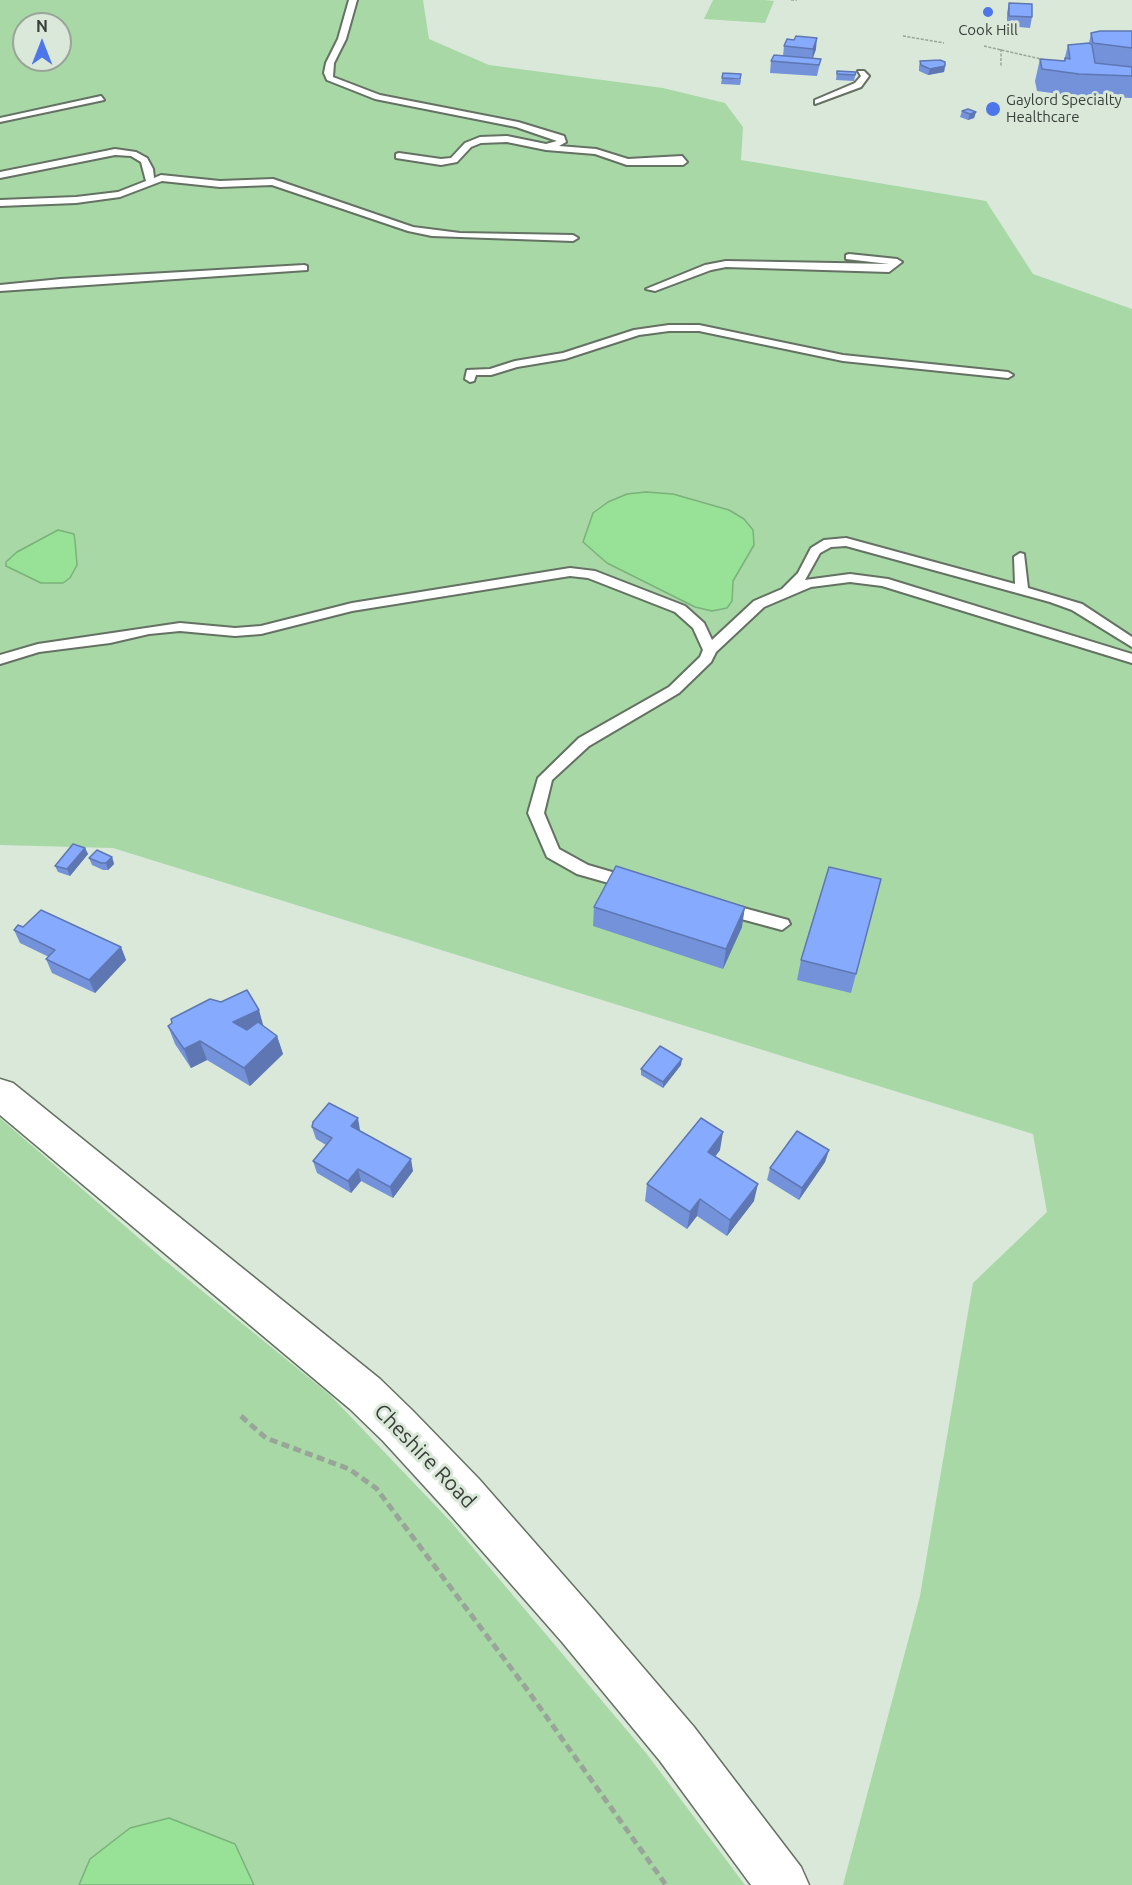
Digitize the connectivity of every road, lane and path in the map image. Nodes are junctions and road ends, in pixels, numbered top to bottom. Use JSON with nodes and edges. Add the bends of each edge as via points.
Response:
{"nodes":[{"id":1,"x":353,"y":0,"type":"edge"},
{"id":2,"x":791,"y":0,"type":"edge"},
{"id":3,"x":797,"y":0,"type":"edge"},
{"id":4,"x":903,"y":36,"type":"dead end"},
{"id":5,"x":944,"y":43,"type":"dead end"},
{"id":6,"x":984,"y":46,"type":"dead end"},
{"id":7,"x":1001,"y":49,"type":"junction"},
{"id":8,"x":1050,"y":61,"type":"edge"},
{"id":9,"x":1001,"y":66,"type":"dead end"},
{"id":10,"x":861,"y":73,"type":"dead end"},
{"id":11,"x":101,"y":98,"type":"dead end"},
{"id":12,"x":818,"y":102,"type":"dead end"},
{"id":13,"x":0,"y":120,"type":"edge"},
{"id":14,"x":561,"y":138,"type":"junction"},
{"id":15,"x":546,"y":147,"type":"junction"},
{"id":16,"x":596,"y":152,"type":"junction"},
{"id":17,"x":399,"y":156,"type":"dead end"},
{"id":18,"x":653,"y":160,"type":"dead end"},
{"id":19,"x":0,"y":175,"type":"edge"},
{"id":20,"x":150,"y":180,"type":"junction"},
{"id":21,"x":0,"y":203,"type":"edge"},
{"id":22,"x":573,"y":238,"type":"dead end"},
{"id":23,"x":849,"y":257,"type":"dead end"},
{"id":24,"x":304,"y":268,"type":"dead end"},
{"id":25,"x":0,"y":288,"type":"edge"},
{"id":26,"x":651,"y":289,"type":"dead end"},
{"id":27,"x":1008,"y":375,"type":"dead end"},
{"id":28,"x":470,"y":379,"type":"dead end"},
{"id":29,"x":1020,"y":557,"type":"dead end"},
{"id":30,"x":1022,"y":589,"type":"junction"},
{"id":31,"x":786,"y":592,"type":"junction"},
{"id":32,"x":1132,"y":643,"type":"edge"},
{"id":33,"x":710,"y":650,"type":"junction"},
{"id":34,"x":1132,"y":659,"type":"edge"},
{"id":35,"x":0,"y":660,"type":"edge"},
{"id":36,"x":649,"y":888,"type":"edge"},
{"id":37,"x":715,"y":906,"type":"edge"},
{"id":38,"x":782,"y":924,"type":"dead end"},
{"id":39,"x":0,"y":1094,"type":"edge"},
{"id":40,"x":241,"y":1416,"type":"dead end"},
{"id":41,"x":666,"y":1885,"type":"edge"},
{"id":42,"x":783,"y":1885,"type":"edge"}],
"edges":[{"from":1,"to":14,"type":"lane","via":[[342,39],[330,63],[330,78],[378,97],[518,125]]},
{"from":2,"to":3,"type":"path"},
{"from":4,"to":5,"type":"path"},
{"from":6,"to":7,"type":"path"},
{"from":7,"to":8,"type":"path"},
{"from":7,"to":9,"type":"path"},
{"from":10,"to":12,"type":"lane","via":[[865,76],[858,85]]},
{"from":11,"to":13,"type":"lane"},
{"from":14,"to":15,"type":"lane","via":[[556,146]]},
{"from":14,"to":16,"type":"lane"},
{"from":15,"to":16,"type":"lane"},
{"from":15,"to":17,"type":"lane","via":[[491,139],[468,145],[454,160]]},
{"from":16,"to":18,"type":"lane","via":[[627,162]]},
{"from":19,"to":20,"type":"lane","via":[[115,152],[144,160]]},
{"from":20,"to":21,"type":"lane","via":[[120,194]]},
{"from":20,"to":22,"type":"lane","via":[[174,177],[220,184],[273,182],[432,233],[460,237]]},
{"from":23,"to":26,"type":"lane","via":[[897,262],[889,269],[726,264]]},
{"from":24,"to":25,"type":"lane"},
{"from":27,"to":28,"type":"lane","via":[[843,358],[699,328],[669,328],[638,332],[565,356],[491,372],[471,372]]},
{"from":29,"to":30,"type":"lane"},
{"from":30,"to":31,"type":"lane","via":[[846,542],[828,543],[815,551],[803,575]]},
{"from":30,"to":32,"type":"lane","via":[[1077,607]]},
{"from":31,"to":33,"type":"lane","via":[[759,604]]},
{"from":31,"to":34,"type":"lane","via":[[809,583],[850,578],[883,582]]},
{"from":33,"to":35,"type":"lane","via":[[699,626],[680,609],[590,574],[570,572],[362,605],[261,630],[149,630],[38,648]]},
{"from":33,"to":36,"type":"lane","via":[[706,659],[674,690],[584,742],[545,778],[536,813],[553,853],[583,870]]},
{"from":37,"to":38,"type":"lane"},
{"from":39,"to":42,"type":"street","name":"Cheshire Road","via":[[357,1387],[398,1426],[578,1626],[677,1744]]},
{"from":40,"to":41,"type":"path","via":[[266,1438],[350,1469],[376,1488],[526,1688]]}]}
